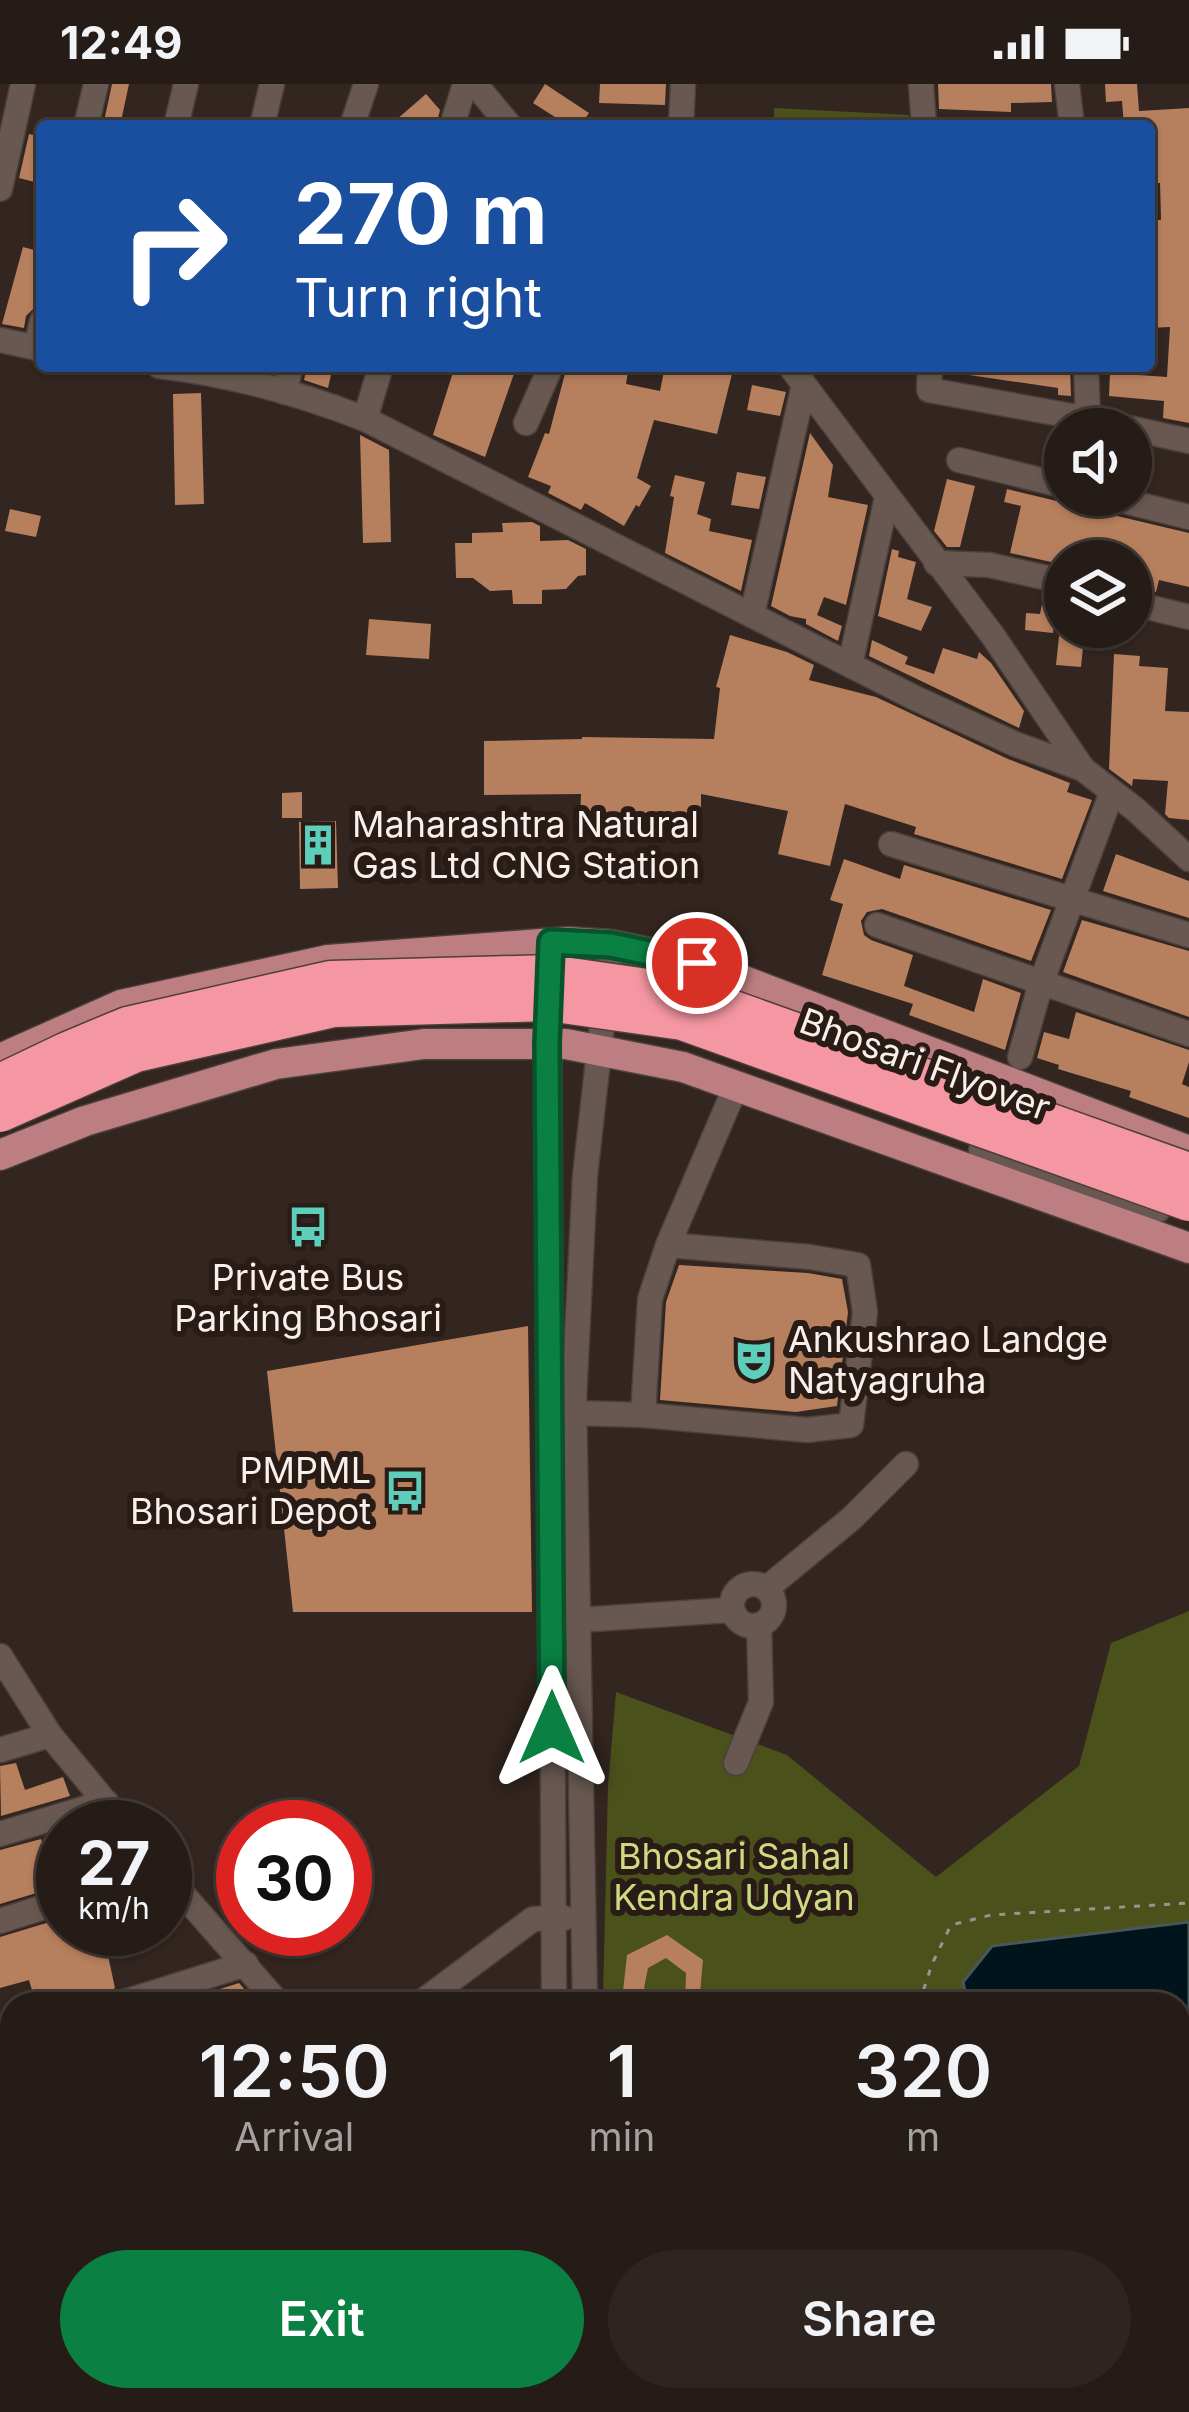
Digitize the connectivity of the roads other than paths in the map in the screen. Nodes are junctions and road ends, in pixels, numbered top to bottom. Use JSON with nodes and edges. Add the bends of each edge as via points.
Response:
{"nodes":[{"id":1,"x":22,"y":84,"type":"edge"},
{"id":2,"x":96,"y":84,"type":"edge"},
{"id":3,"x":186,"y":84,"type":"edge"},
{"id":4,"x":272,"y":84,"type":"edge"},
{"id":5,"x":366,"y":84,"type":"edge"},
{"id":6,"x":465,"y":84,"type":"edge"},
{"id":7,"x":475,"y":84,"type":"edge"},
{"id":8,"x":502,"y":84,"type":"edge"},
{"id":9,"x":682,"y":84,"type":"edge"},
{"id":10,"x":921,"y":84,"type":"edge"},
{"id":11,"x":1067,"y":84,"type":"edge"},
{"id":12,"x":502,"y":118,"type":"edge"},
{"id":13,"x":87,"y":120,"type":"edge"},
{"id":14,"x":177,"y":120,"type":"edge"},
{"id":15,"x":263,"y":120,"type":"edge"},
{"id":16,"x":354,"y":120,"type":"edge"},
{"id":17,"x":454,"y":120,"type":"edge"},
{"id":18,"x":681,"y":120,"type":"edge"},
{"id":19,"x":924,"y":120,"type":"edge"},
{"id":20,"x":1071,"y":120,"type":"edge"},
{"id":21,"x":0,"y":189,"type":"edge"},
{"id":22,"x":0,"y":340,"type":"edge"},
{"id":23,"x":36,"y":347,"type":"edge"},
{"id":24,"x":214,"y":372,"type":"edge"},
{"id":25,"x":289,"y":372,"type":"edge"},
{"id":26,"x":379,"y":372,"type":"edge"},
{"id":27,"x":548,"y":372,"type":"edge"},
{"id":28,"x":930,"y":372,"type":"edge"},
{"id":29,"x":1087,"y":372,"type":"edge"},
{"id":30,"x":797,"y":376,"type":"edge"},
{"id":31,"x":284,"y":392,"type":"junction"},
{"id":32,"x":1088,"y":408,"type":"edge"},
{"id":33,"x":1044,"y":410,"type":"edge"},
{"id":34,"x":365,"y":419,"type":"junction"},
{"id":35,"x":526,"y":423,"type":"dead end"},
{"id":36,"x":1152,"y":432,"type":"edge"},
{"id":37,"x":1189,"y":440,"type":"edge"},
{"id":38,"x":959,"y":460,"type":"dead end"},
{"id":39,"x":1044,"y":481,"type":"edge"},
{"id":40,"x":886,"y":497,"type":"junction"},
{"id":41,"x":1152,"y":508,"type":"edge"},
{"id":42,"x":1189,"y":517,"type":"edge"},
{"id":43,"x":936,"y":563,"type":"junction"},
{"id":44,"x":1044,"y":577,"type":"edge"},
{"id":45,"x":1152,"y":607,"type":"edge"},
{"id":46,"x":752,"y":615,"type":"junction"},
{"id":47,"x":1189,"y":617,"type":"edge"},
{"id":48,"x":850,"y":665,"type":"junction"},
{"id":49,"x":1083,"y":769,"type":"junction"},
{"id":50,"x":1112,"y":792,"type":"junction"},
{"id":51,"x":891,"y":844,"type":"dead end"},
{"id":52,"x":1185,"y":853,"type":"edge"},
{"id":53,"x":1071,"y":897,"type":"junction"},
{"id":54,"x":877,"y":925,"type":"dead end"},
{"id":55,"x":1189,"y":935,"type":"edge"},
{"id":56,"x":551,"y":942,"type":"junction"},
{"id":57,"x":611,"y":945,"type":"junction"},
{"id":58,"x":1041,"y":983,"type":"junction"},
{"id":59,"x":1189,"y":1034,"type":"edge"},
{"id":60,"x":547,"y":1044,"type":"junction"},
{"id":61,"x":601,"y":1051,"type":"junction"},
{"id":62,"x":0,"y":1059,"type":"edge"},
{"id":63,"x":1012,"y":1070,"type":"junction"},
{"id":64,"x":0,"y":1082,"type":"edge"},
{"id":65,"x":736,"y":1086,"type":"junction"},
{"id":66,"x":0,"y":1114,"type":"edge"},
{"id":67,"x":1189,"y":1151,"type":"edge"},
{"id":68,"x":0,"y":1156,"type":"edge"},
{"id":69,"x":978,"y":1161,"type":"junction"},
{"id":70,"x":1189,"y":1172,"type":"edge"},
{"id":71,"x":1189,"y":1203,"type":"edge"},
{"id":72,"x":1189,"y":1220,"type":"edge"},
{"id":73,"x":668,"y":1245,"type":"junction"},
{"id":74,"x":1189,"y":1247,"type":"edge"},
{"id":75,"x":574,"y":1413,"type":"junction"},
{"id":76,"x":643,"y":1414,"type":"junction"},
{"id":77,"x":906,"y":1464,"type":"dead end"},
{"id":78,"x":767,"y":1588,"type":"junction"},
{"id":79,"x":730,"y":1610,"type":"junction"},
{"id":80,"x":579,"y":1620,"type":"junction"},
{"id":81,"x":759,"y":1624,"type":"junction"},
{"id":82,"x":0,"y":1657,"type":"edge"},
{"id":83,"x":50,"y":1735,"type":"junction"},
{"id":84,"x":0,"y":1750,"type":"edge"},
{"id":85,"x":736,"y":1763,"type":"dead end"},
{"id":86,"x":104,"y":1800,"type":"edge"},
{"id":87,"x":36,"y":1823,"type":"edge"},
{"id":88,"x":0,"y":1834,"type":"edge"},
{"id":89,"x":192,"y":1904,"type":"edge"},
{"id":90,"x":36,"y":1910,"type":"edge"},
{"id":91,"x":585,"y":1917,"type":"junction"},
{"id":92,"x":553,"y":1918,"type":"junction"},
{"id":93,"x":0,"y":1921,"type":"edge"},
{"id":94,"x":246,"y":1964,"type":"junction"},
{"id":95,"x":156,"y":1992,"type":"edge"},
{"id":96,"x":269,"y":1992,"type":"edge"},
{"id":97,"x":435,"y":1992,"type":"edge"},
{"id":98,"x":554,"y":1992,"type":"edge"},
{"id":99,"x":585,"y":1992,"type":"edge"}],
"edges":[{"from":1,"to":21,"type":"street"},
{"from":2,"to":13,"type":"street"},
{"from":3,"to":14,"type":"street"},
{"from":4,"to":15,"type":"street"},
{"from":5,"to":16,"type":"street"},
{"from":6,"to":17,"type":"street"},
{"from":7,"to":12,"type":"street"},
{"from":8,"to":12,"type":"street"},
{"from":9,"to":18,"type":"street"},
{"from":10,"to":19,"type":"street"},
{"from":11,"to":20,"type":"street"},
{"from":22,"to":23,"type":"street"},
{"from":24,"to":31,"type":"street"},
{"from":25,"to":31,"type":"street"},
{"from":26,"to":34,"type":"street"},
{"from":27,"to":35,"type":"street"},
{"from":28,"to":33,"type":"street","via":[[928,390]]},
{"from":29,"to":32,"type":"street"},
{"from":30,"to":40,"type":"street"},
{"from":30,"to":46,"type":"street"},
{"from":31,"to":34,"type":"street"},
{"from":34,"to":46,"type":"street"},
{"from":36,"to":37,"type":"street"},
{"from":38,"to":39,"type":"street"},
{"from":40,"to":43,"type":"street"},
{"from":40,"to":48,"type":"street"},
{"from":41,"to":42,"type":"street"},
{"from":43,"to":44,"type":"street"},
{"from":43,"to":49,"type":"street"},
{"from":45,"to":47,"type":"street"},
{"from":46,"to":48,"type":"street"},
{"from":48,"to":49,"type":"street"},
{"from":49,"to":50,"type":"street"},
{"from":50,"to":52,"type":"street"},
{"from":50,"to":53,"type":"street"},
{"from":51,"to":53,"type":"street"},
{"from":53,"to":55,"type":"street"},
{"from":53,"to":58,"type":"street"},
{"from":54,"to":58,"type":"street"},
{"from":56,"to":57,"type":"main road"},
{"from":56,"to":60,"type":"street"},
{"from":56,"to":62,"type":"main road","via":[[328,960],[121,1005]]},
{"from":57,"to":61,"type":"street"},
{"from":57,"to":63,"type":"main road","via":[[697,963]]},
{"from":58,"to":59,"type":"street"},
{"from":58,"to":63,"type":"street"},
{"from":60,"to":61,"type":"main road"},
{"from":60,"to":68,"type":"main road","via":[[424,1044],[276,1064],[85,1121]]},
{"from":60,"to":92,"type":"street"},
{"from":61,"to":65,"type":"main road"},
{"from":61,"to":75,"type":"street","via":[[588,1143]]},
{"from":63,"to":67,"type":"main road"},
{"from":63,"to":69,"type":"main road"},
{"from":64,"to":70,"type":"highway","name":"Bhosari Flyover","bridge":true,"via":[[127,1025],[330,979],[550,973],[689,993]]},
{"from":65,"to":69,"type":"main road"},
{"from":65,"to":73,"type":"street"},
{"from":66,"to":71,"type":"highway","name":"Bhosari Flyover","bridge":true,"via":[[136,1054],[334,1009],[548,1003],[682,1022]]},
{"from":69,"to":72,"type":"street"},
{"from":69,"to":74,"type":"main road"},
{"from":73,"to":76,"type":"street","via":[[650,1299]]},
{"from":73,"to":76,"type":"street","via":[[858,1265],[865,1312],[851,1425],[807,1430]]},
{"from":75,"to":76,"type":"street"},
{"from":75,"to":80,"type":"street"},
{"from":77,"to":78,"type":"street"},
{"from":78,"to":79,"type":"street","via":[[737,1588]]},
{"from":78,"to":81,"type":"street","via":[[774,1604]]},
{"from":79,"to":80,"type":"street"},
{"from":79,"to":81,"type":"street","via":[[741,1623]]},
{"from":80,"to":91,"type":"street"},
{"from":81,"to":85,"type":"street","via":[[761,1702]]},
{"from":82,"to":83,"type":"street"},
{"from":83,"to":84,"type":"street"},
{"from":83,"to":86,"type":"street"},
{"from":87,"to":88,"type":"street"},
{"from":89,"to":94,"type":"street"},
{"from":90,"to":93,"type":"street"},
{"from":91,"to":92,"type":"street"},
{"from":91,"to":99,"type":"street"},
{"from":92,"to":97,"type":"street","via":[[532,1918]]},
{"from":92,"to":98,"type":"street"},
{"from":94,"to":95,"type":"street"},
{"from":94,"to":96,"type":"street"}]}
